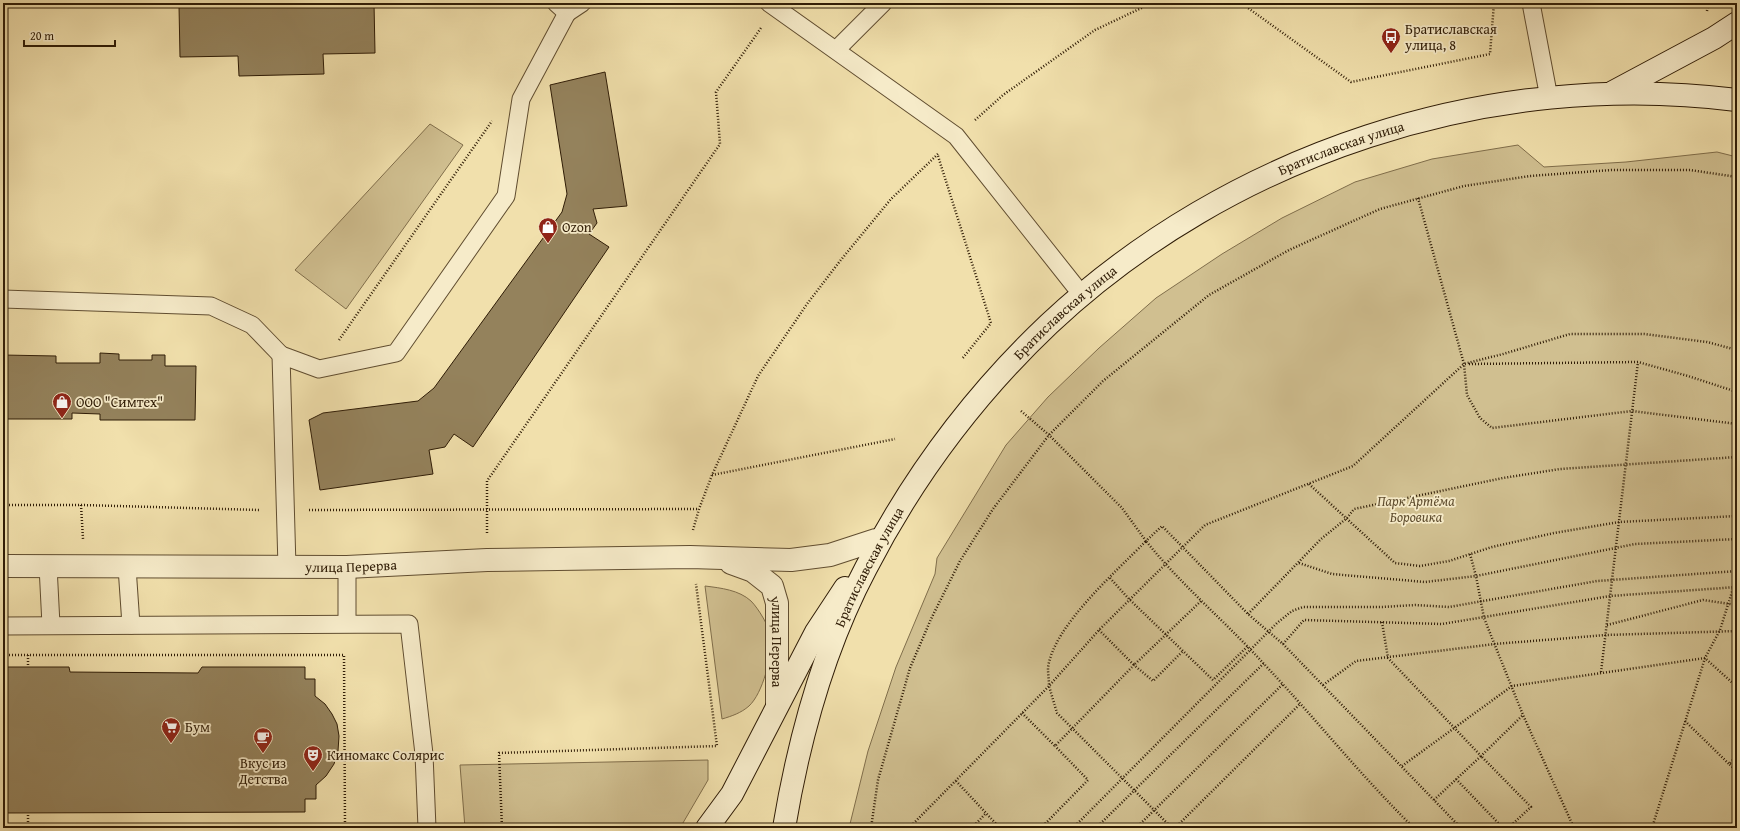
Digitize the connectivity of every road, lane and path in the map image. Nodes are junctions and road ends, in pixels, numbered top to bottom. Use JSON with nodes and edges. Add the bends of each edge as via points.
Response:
{"nodes":[{"id":1,"x":582,"y":3,"type":"edge"},
{"id":2,"x":883,"y":3,"type":"edge"},
{"id":3,"x":1152,"y":3,"type":"edge"},
{"id":4,"x":1241,"y":3,"type":"edge"},
{"id":5,"x":1494,"y":3,"type":"edge"},
{"id":6,"x":1531,"y":3,"type":"edge"},
{"id":7,"x":772,"y":5,"type":"edge"},
{"id":8,"x":562,"y":8,"type":"edge"},
{"id":9,"x":1737,"y":23,"type":"edge"},
{"id":10,"x":836,"y":50,"type":"junction"},
{"id":11,"x":1610,"y":94,"type":"junction"},
{"id":12,"x":1549,"y":98,"type":"junction"},
{"id":13,"x":521,"y":99,"type":"junction"},
{"id":14,"x":1737,"y":100,"type":"edge"},
{"id":15,"x":956,"y":136,"type":"junction"},
{"id":16,"x":938,"y":153,"type":"junction"},
{"id":17,"x":1737,"y":177,"type":"edge"},
{"id":18,"x":1418,"y":198,"type":"junction"},
{"id":19,"x":1082,"y":295,"type":"junction"},
{"id":20,"x":3,"y":299,"type":"edge"},
{"id":21,"x":1737,"y":350,"type":"edge"},
{"id":22,"x":281,"y":355,"type":"junction"},
{"id":23,"x":962,"y":359,"type":"dead end"},
{"id":24,"x":1638,"y":362,"type":"junction"},
{"id":25,"x":1464,"y":364,"type":"junction"},
{"id":26,"x":319,"y":369,"type":"junction"},
{"id":27,"x":1737,"y":392,"type":"edge"},
{"id":28,"x":1021,"y":411,"type":"dead end"},
{"id":29,"x":1632,"y":411,"type":"junction"},
{"id":30,"x":1737,"y":424,"type":"edge"},
{"id":31,"x":1049,"y":435,"type":"junction"},
{"id":32,"x":895,"y":439,"type":"dead end"},
{"id":33,"x":1737,"y":457,"type":"edge"},
{"id":34,"x":929,"y":462,"type":"junction"},
{"id":35,"x":1626,"y":464,"type":"junction"},
{"id":36,"x":712,"y":475,"type":"junction"},
{"id":37,"x":1309,"y":484,"type":"junction"},
{"id":38,"x":3,"y":506,"type":"edge"},
{"id":39,"x":699,"y":509,"type":"junction"},
{"id":40,"x":286,"y":510,"type":"junction"},
{"id":41,"x":487,"y":510,"type":"junction"},
{"id":42,"x":1737,"y":516,"type":"edge"},
{"id":43,"x":1347,"y":518,"type":"junction"},
{"id":44,"x":1619,"y":522,"type":"junction"},
{"id":45,"x":1737,"y":539,"type":"edge"},
{"id":46,"x":876,"y":540,"type":"junction"},
{"id":47,"x":1146,"y":541,"type":"junction"},
{"id":48,"x":1182,"y":546,"type":"junction"},
{"id":49,"x":1616,"y":548,"type":"junction"},
{"id":50,"x":1470,"y":554,"type":"junction"},
{"id":51,"x":694,"y":557,"type":"junction"},
{"id":52,"x":487,"y":560,"type":"junction"},
{"id":53,"x":1299,"y":563,"type":"junction"},
{"id":54,"x":1165,"y":564,"type":"junction"},
{"id":55,"x":3,"y":566,"type":"edge"},
{"id":56,"x":48,"y":566,"type":"junction"},
{"id":57,"x":127,"y":567,"type":"junction"},
{"id":58,"x":287,"y":567,"type":"junction"},
{"id":59,"x":347,"y":567,"type":"junction"},
{"id":60,"x":1737,"y":571,"type":"edge"},
{"id":61,"x":1476,"y":576,"type":"junction"},
{"id":62,"x":1737,"y":576,"type":"edge"},
{"id":63,"x":1110,"y":578,"type":"junction"},
{"id":64,"x":1612,"y":579,"type":"junction"},
{"id":65,"x":1733,"y":587,"type":"junction"},
{"id":66,"x":1737,"y":587,"type":"edge"},
{"id":67,"x":1610,"y":596,"type":"junction"},
{"id":68,"x":1130,"y":599,"type":"junction"},
{"id":69,"x":1201,"y":600,"type":"junction"},
{"id":70,"x":1481,"y":601,"type":"junction"},
{"id":71,"x":1729,"y":603,"type":"junction"},
{"id":72,"x":1737,"y":605,"type":"edge"},
{"id":73,"x":1248,"y":614,"type":"junction"},
{"id":74,"x":1484,"y":618,"type":"junction"},
{"id":75,"x":1382,"y":622,"type":"junction"},
{"id":76,"x":347,"y":623,"type":"junction"},
{"id":77,"x":51,"y":625,"type":"junction"},
{"id":78,"x":131,"y":625,"type":"junction"},
{"id":79,"x":3,"y":626,"type":"edge"},
{"id":80,"x":1607,"y":626,"type":"junction"},
{"id":81,"x":1099,"y":630,"type":"junction"},
{"id":82,"x":1720,"y":630,"type":"junction"},
{"id":83,"x":1737,"y":631,"type":"edge"},
{"id":84,"x":1269,"y":632,"type":"junction"},
{"id":85,"x":1166,"y":635,"type":"junction"},
{"id":86,"x":1606,"y":635,"type":"junction"},
{"id":87,"x":1283,"y":644,"type":"junction"},
{"id":88,"x":1495,"y":644,"type":"junction"},
{"id":89,"x":1248,"y":646,"type":"junction"},
{"id":90,"x":1251,"y":650,"type":"junction"},
{"id":91,"x":1183,"y":651,"type":"junction"},
{"id":92,"x":3,"y":655,"type":"edge"},
{"id":93,"x":28,"y":655,"type":"junction"},
{"id":94,"x":1388,"y":658,"type":"junction"},
{"id":95,"x":1706,"y":658,"type":"junction"},
{"id":96,"x":1264,"y":663,"type":"junction"},
{"id":97,"x":1134,"y":665,"type":"junction"},
{"id":98,"x":28,"y":667,"type":"dead end"},
{"id":99,"x":1601,"y":672,"type":"junction"},
{"id":100,"x":1282,"y":684,"type":"junction"},
{"id":101,"x":1323,"y":685,"type":"junction"},
{"id":102,"x":1049,"y":686,"type":"junction"},
{"id":103,"x":1512,"y":686,"type":"junction"},
{"id":104,"x":1737,"y":687,"type":"edge"},
{"id":105,"x":1300,"y":704,"type":"junction"},
{"id":106,"x":777,"y":706,"type":"junction"},
{"id":107,"x":1022,"y":714,"type":"junction"},
{"id":108,"x":1523,"y":715,"type":"junction"},
{"id":109,"x":1686,"y":721,"type":"junction"},
{"id":110,"x":1454,"y":728,"type":"junction"},
{"id":111,"x":1073,"y":729,"type":"junction"},
{"id":112,"x":1055,"y":746,"type":"junction"},
{"id":113,"x":1480,"y":756,"type":"junction"},
{"id":114,"x":1737,"y":756,"type":"edge"},
{"id":115,"x":1729,"y":764,"type":"junction"},
{"id":116,"x":1402,"y":766,"type":"junction"},
{"id":117,"x":1737,"y":771,"type":"edge"},
{"id":118,"x":1122,"y":779,"type":"junction"},
{"id":119,"x":1456,"y":779,"type":"junction"},
{"id":120,"x":956,"y":781,"type":"junction"},
{"id":121,"x":1134,"y":790,"type":"junction"},
{"id":122,"x":1434,"y":800,"type":"junction"},
{"id":123,"x":1154,"y":810,"type":"junction"},
{"id":124,"x":28,"y":813,"type":"dead end"},
{"id":125,"x":986,"y":814,"type":"junction"},
{"id":126,"x":3,"y":826,"type":"edge"},
{"id":127,"x":28,"y":827,"type":"edge"},
{"id":128,"x":427,"y":828,"type":"edge"},
{"id":129,"x":502,"y":828,"type":"edge"},
{"id":130,"x":708,"y":828,"type":"edge"},
{"id":131,"x":784,"y":828,"type":"edge"},
{"id":132,"x":871,"y":828,"type":"edge"},
{"id":133,"x":909,"y":828,"type":"edge"},
{"id":134,"x":972,"y":828,"type":"edge"},
{"id":135,"x":1000,"y":828,"type":"edge"},
{"id":136,"x":1041,"y":828,"type":"edge"},
{"id":137,"x":1073,"y":828,"type":"edge"},
{"id":138,"x":1096,"y":828,"type":"edge"},
{"id":139,"x":1136,"y":828,"type":"edge"},
{"id":140,"x":1172,"y":828,"type":"edge"},
{"id":141,"x":1175,"y":828,"type":"edge"},
{"id":142,"x":1414,"y":828,"type":"edge"},
{"id":143,"x":1461,"y":828,"type":"edge"},
{"id":144,"x":1502,"y":828,"type":"edge"},
{"id":145,"x":1508,"y":828,"type":"edge"},
{"id":146,"x":1574,"y":828,"type":"edge"},
{"id":147,"x":1652,"y":828,"type":"edge"}],
"edges":[{"from":1,"to":8,"type":"lane"},
{"from":2,"to":10,"type":"lane"},
{"from":3,"to":15,"type":"path","via":[[1095,30],[1003,95]]},
{"from":4,"to":5,"type":"path","via":[[1351,82],[1490,54]]},
{"from":6,"to":12,"type":"lane"},
{"from":7,"to":10,"type":"lane"},
{"from":7,"to":41,"type":"path","via":[[716,92],[720,144],[487,481]]},
{"from":8,"to":13,"type":"lane"},
{"from":9,"to":11,"type":"main road","name":"Братиславская улица"},
{"from":10,"to":15,"type":"lane"},
{"from":11,"to":12,"type":"main road","name":"Братиславская улица"},
{"from":11,"to":14,"type":"main road","name":"Братиславская улица","via":[[1703,96]]},
{"from":12,"to":19,"type":"main road","name":"Братиславская улица","via":[[1479,108],[1410,124],[1339,147],[1270,175],[1204,210],[1147,246]]},
{"from":13,"to":26,"type":"path","via":[[494,118]]},
{"from":13,"to":26,"type":"lane","via":[[506,196],[396,353]]},
{"from":15,"to":16,"type":"path"},
{"from":15,"to":19,"type":"lane"},
{"from":16,"to":23,"type":"path","via":[[991,323]]},
{"from":16,"to":36,"type":"path","via":[[891,199],[808,304],[758,376]]},
{"from":17,"to":18,"type":"path","via":[[1690,170],[1611,170],[1530,176],[1464,186]]},
{"from":18,"to":25,"type":"path"},
{"from":18,"to":31,"type":"path","via":[[1380,209],[1303,244],[1209,295],[1103,381]]},
{"from":19,"to":34,"type":"main road","name":"Братиславская улица","via":[[990,384]]},
{"from":20,"to":22,"type":"lane","via":[[211,306],[252,325]]},
{"from":21,"to":25,"type":"path","via":[[1707,342],[1644,334],[1570,334]]},
{"from":22,"to":26,"type":"lane"},
{"from":22,"to":40,"type":"lane"},
{"from":24,"to":25,"type":"path"},
{"from":24,"to":27,"type":"path"},
{"from":24,"to":29,"type":"path"},
{"from":25,"to":29,"type":"path","via":[[1467,395],[1480,418],[1492,428]]},
{"from":25,"to":37,"type":"path","via":[[1353,466]]},
{"from":28,"to":31,"type":"path"},
{"from":29,"to":30,"type":"path"},
{"from":29,"to":35,"type":"path"},
{"from":31,"to":47,"type":"path","via":[[1122,508]]},
{"from":31,"to":132,"type":"path","via":[[993,509],[960,562],[931,619],[910,668],[878,780]]},
{"from":32,"to":36,"type":"path"},
{"from":33,"to":35,"type":"path"},
{"from":34,"to":46,"type":"main road","name":"улица Перерва"},
{"from":34,"to":131,"type":"main road","name":"Братиславская улица","via":[[894,516],[838,629],[816,688],[793,773]]},
{"from":35,"to":43,"type":"path","via":[[1560,469],[1503,478],[1354,509]]},
{"from":35,"to":44,"type":"path"},
{"from":36,"to":39,"type":"path"},
{"from":37,"to":43,"type":"path"},
{"from":37,"to":48,"type":"path","via":[[1205,525]]},
{"from":38,"to":40,"type":"path"},
{"from":39,"to":41,"type":"path"},
{"from":39,"to":51,"type":"path","via":[[693,530]]},
{"from":40,"to":41,"type":"path"},
{"from":40,"to":58,"type":"lane"},
{"from":41,"to":52,"type":"path"},
{"from":42,"to":44,"type":"path"},
{"from":43,"to":50,"type":"path","via":[[1395,563],[1420,566]]},
{"from":43,"to":53,"type":"path","via":[[1321,539]]},
{"from":44,"to":49,"type":"path"},
{"from":44,"to":50,"type":"path","via":[[1492,546]]},
{"from":45,"to":49,"type":"path","via":[[1635,544]]},
{"from":46,"to":51,"type":"main road","name":"улица Перерва","via":[[830,555],[792,560]]},
{"from":46,"to":106,"type":"main road","name":"улица Перерва","via":[[816,632]]},
{"from":47,"to":48,"type":"path","via":[[1162,526]]},
{"from":47,"to":54,"type":"path"},
{"from":47,"to":63,"type":"path"},
{"from":48,"to":54,"type":"path"},
{"from":48,"to":73,"type":"path"},
{"from":49,"to":61,"type":"path"},
{"from":49,"to":64,"type":"path"},
{"from":50,"to":61,"type":"path"},
{"from":51,"to":52,"type":"main road","name":"улица Перерва"},
{"from":51,"to":106,"type":"main road","name":"улица Перерва","via":[[728,562],[753,571],[772,586],[777,603]]},
{"from":51,"to":129,"type":"path","via":[[717,746],[499,754]]},
{"from":52,"to":59,"type":"main road","name":"улица Перерва"},
{"from":53,"to":61,"type":"path","via":[[1332,574],[1393,581],[1425,582]]},
{"from":53,"to":73,"type":"path"},
{"from":54,"to":68,"type":"path"},
{"from":54,"to":69,"type":"path"},
{"from":55,"to":56,"type":"main road","name":"улица Перерва"},
{"from":56,"to":57,"type":"main road","name":"улица Перерва"},
{"from":56,"to":77,"type":"lane"},
{"from":57,"to":58,"type":"main road","name":"улица Перерва"},
{"from":57,"to":78,"type":"lane"},
{"from":58,"to":59,"type":"main road","name":"улица Перерва"},
{"from":59,"to":76,"type":"lane"},
{"from":60,"to":64,"type":"path"},
{"from":61,"to":70,"type":"path"},
{"from":62,"to":65,"type":"path"},
{"from":63,"to":68,"type":"path"},
{"from":63,"to":102,"type":"path","via":[[1082,606],[1064,630],[1053,650],[1048,668]]},
{"from":64,"to":67,"type":"path"},
{"from":64,"to":70,"type":"path"},
{"from":65,"to":66,"type":"path"},
{"from":65,"to":67,"type":"path"},
{"from":65,"to":71,"type":"path"},
{"from":67,"to":74,"type":"path"},
{"from":67,"to":80,"type":"path"},
{"from":68,"to":81,"type":"path"},
{"from":68,"to":85,"type":"path"},
{"from":69,"to":85,"type":"path"},
{"from":69,"to":89,"type":"path"},
{"from":70,"to":74,"type":"path"},
{"from":70,"to":84,"type":"path","via":[[1449,607],[1303,607],[1284,616]]},
{"from":71,"to":72,"type":"path"},
{"from":71,"to":80,"type":"path","via":[[1703,600]]},
{"from":71,"to":82,"type":"path"},
{"from":73,"to":84,"type":"path"},
{"from":74,"to":75,"type":"path","via":[[1442,624]]},
{"from":74,"to":88,"type":"path"},
{"from":75,"to":87,"type":"path","via":[[1304,620]]},
{"from":75,"to":94,"type":"path"},
{"from":76,"to":78,"type":"lane"},
{"from":76,"to":128,"type":"lane","via":[[409,624],[424,754]]},
{"from":77,"to":78,"type":"lane"},
{"from":77,"to":79,"type":"lane"},
{"from":80,"to":86,"type":"path"},
{"from":81,"to":97,"type":"path"},
{"from":81,"to":102,"type":"path"},
{"from":82,"to":83,"type":"path"},
{"from":82,"to":86,"type":"path"},
{"from":82,"to":95,"type":"path"},
{"from":84,"to":87,"type":"path"},
{"from":84,"to":90,"type":"path"},
{"from":85,"to":91,"type":"path"},
{"from":85,"to":97,"type":"path"},
{"from":86,"to":88,"type":"path"},
{"from":86,"to":99,"type":"path"},
{"from":87,"to":101,"type":"path"},
{"from":88,"to":94,"type":"path"},
{"from":88,"to":103,"type":"path"},
{"from":89,"to":90,"type":"path"},
{"from":89,"to":91,"type":"path","via":[[1213,680]]},
{"from":90,"to":96,"type":"path"},
{"from":90,"to":118,"type":"path"},
{"from":91,"to":97,"type":"path","via":[[1153,682]]},
{"from":92,"to":93,"type":"path"},
{"from":93,"to":98,"type":"path"},
{"from":93,"to":127,"type":"path","via":[[344,655],[345,802],[345,826]]},
{"from":94,"to":101,"type":"path","via":[[1356,662]]},
{"from":94,"to":110,"type":"path"},
{"from":95,"to":99,"type":"path"},
{"from":95,"to":104,"type":"path"},
{"from":95,"to":109,"type":"path"},
{"from":96,"to":100,"type":"path"},
{"from":96,"to":121,"type":"path"},
{"from":97,"to":111,"type":"path"},
{"from":99,"to":103,"type":"path"},
{"from":100,"to":105,"type":"path"},
{"from":100,"to":123,"type":"path"},
{"from":101,"to":116,"type":"path"},
{"from":102,"to":107,"type":"path"},
{"from":102,"to":111,"type":"path","via":[[1057,713]]},
{"from":103,"to":108,"type":"path"},
{"from":103,"to":110,"type":"path"},
{"from":105,"to":141,"type":"path"},
{"from":105,"to":142,"type":"path","via":[[1380,794]]},
{"from":106,"to":130,"type":"main road","name":"улица Перерва","via":[[732,794]]},
{"from":107,"to":112,"type":"path"},
{"from":107,"to":120,"type":"path"},
{"from":108,"to":113,"type":"path"},
{"from":108,"to":146,"type":"path"},
{"from":109,"to":115,"type":"path"},
{"from":109,"to":147,"type":"path"},
{"from":110,"to":113,"type":"path"},
{"from":110,"to":116,"type":"path"},
{"from":111,"to":112,"type":"path"},
{"from":111,"to":118,"type":"path"},
{"from":112,"to":136,"type":"path","via":[[1088,780]]},
{"from":113,"to":119,"type":"path"},
{"from":113,"to":145,"type":"path","via":[[1531,807]]},
{"from":114,"to":115,"type":"path"},
{"from":115,"to":117,"type":"path"},
{"from":116,"to":122,"type":"path"},
{"from":118,"to":121,"type":"path"},
{"from":118,"to":137,"type":"path"},
{"from":119,"to":122,"type":"path"},
{"from":119,"to":144,"type":"path"},
{"from":120,"to":125,"type":"path"},
{"from":120,"to":133,"type":"path"},
{"from":121,"to":123,"type":"path"},
{"from":121,"to":138,"type":"path"},
{"from":122,"to":143,"type":"path"},
{"from":123,"to":139,"type":"path"},
{"from":123,"to":140,"type":"path"},
{"from":124,"to":127,"type":"path"},
{"from":125,"to":134,"type":"path"},
{"from":125,"to":135,"type":"path"},
{"from":126,"to":127,"type":"path"}]}
